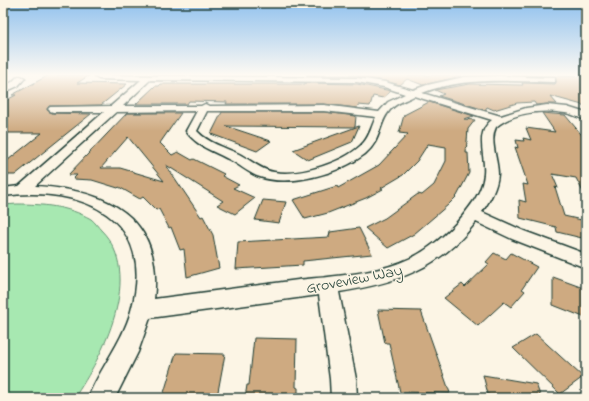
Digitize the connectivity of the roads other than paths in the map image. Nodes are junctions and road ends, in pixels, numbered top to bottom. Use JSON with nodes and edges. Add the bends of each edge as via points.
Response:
{"nodes":[{"id":1,"x":130,"y":94,"type":"edge"},
{"id":2,"x":411,"y":94,"type":"edge"},
{"id":3,"x":420,"y":94,"type":"edge"},
{"id":4,"x":114,"y":108,"type":"junction"},
{"id":5,"x":205,"y":108,"type":"junction"},
{"id":6,"x":53,"y":109,"type":"dead end"},
{"id":7,"x":382,"y":115,"type":"junction"},
{"id":8,"x":586,"y":117,"type":"edge"},
{"id":9,"x":502,"y":119,"type":"junction"},
{"id":10,"x":23,"y":190,"type":"junction"},
{"id":11,"x":3,"y":192,"type":"edge"},
{"id":12,"x":473,"y":214,"type":"junction"},
{"id":13,"x":586,"y":261,"type":"edge"},
{"id":14,"x":328,"y":285,"type":"junction"},
{"id":15,"x":142,"y":310,"type":"junction"},
{"id":16,"x":102,"y":398,"type":"edge"},
{"id":17,"x":344,"y":398,"type":"edge"}],
"edges":[{"from":1,"to":4,"type":"street"},
{"from":2,"to":7,"type":"street","via":[[394,103]]},
{"from":3,"to":9,"type":"street"},
{"from":4,"to":5,"type":"street"},
{"from":4,"to":6,"type":"street"},
{"from":4,"to":10,"type":"street"},
{"from":5,"to":7,"type":"street","via":[[324,108]]},
{"from":5,"to":7,"type":"street","via":[[191,131],[196,138],[264,174],[284,177],[320,170],[352,158],[374,137]]},
{"from":8,"to":9,"type":"street","name":"Groveview Way","via":[[574,112],[553,109],[529,110]]},
{"from":9,"to":12,"type":"street","name":"Groveview Way","via":[[491,126],[488,133],[491,174],[489,187]]},
{"from":10,"to":11,"type":"street"},
{"from":10,"to":15,"type":"street","via":[[56,191],[83,196],[117,212],[132,228],[143,249],[146,278]]},
{"from":12,"to":13,"type":"street","via":[[518,235]]},
{"from":12,"to":14,"type":"street","name":"Groveview Way","via":[[444,244],[415,264],[389,274]]},
{"from":14,"to":15,"type":"street","name":"Groveview Way"},
{"from":14,"to":17,"type":"street"},
{"from":15,"to":16,"type":"street","via":[[131,340]]}]}
